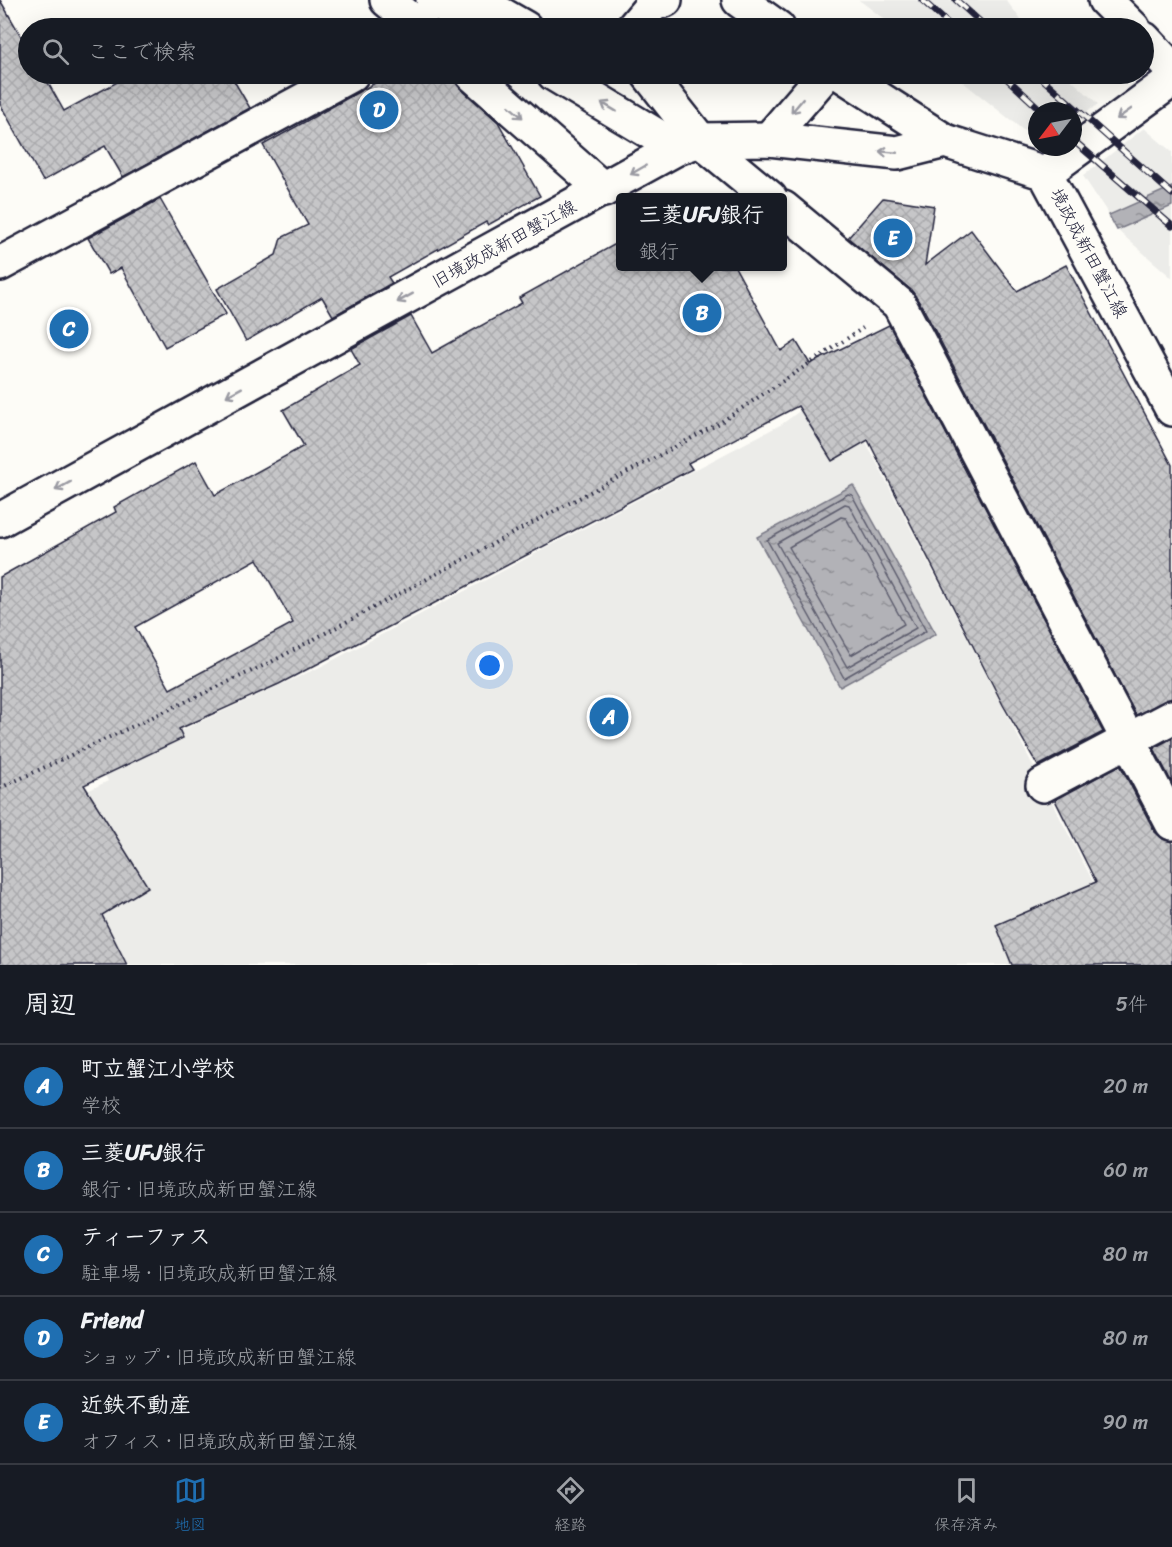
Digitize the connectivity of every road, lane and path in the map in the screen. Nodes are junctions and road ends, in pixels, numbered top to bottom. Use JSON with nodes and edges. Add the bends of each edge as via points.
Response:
{"nodes":[{"id":1,"x":387,"y":0,"type":"edge"},
{"id":2,"x":433,"y":0,"type":"edge"},
{"id":3,"x":476,"y":0,"type":"edge"},
{"id":4,"x":665,"y":0,"type":"edge"},
{"id":5,"x":739,"y":0,"type":"edge"},
{"id":6,"x":1105,"y":0,"type":"edge"},
{"id":7,"x":409,"y":18,"type":"edge"},
{"id":8,"x":463,"y":18,"type":"edge"},
{"id":9,"x":508,"y":18,"type":"edge"},
{"id":10,"x":641,"y":18,"type":"edge"},
{"id":11,"x":764,"y":18,"type":"edge"},
{"id":12,"x":1123,"y":18,"type":"edge"},
{"id":13,"x":1154,"y":50,"type":"edge"},
{"id":14,"x":1172,"y":69,"type":"edge"},
{"id":15,"x":1172,"y":80,"type":"edge"},
{"id":16,"x":333,"y":84,"type":"edge"},
{"id":17,"x":483,"y":84,"type":"edge"},
{"id":18,"x":573,"y":84,"type":"edge"},
{"id":19,"x":654,"y":84,"type":"edge"},
{"id":20,"x":816,"y":84,"type":"edge"},
{"id":21,"x":857,"y":84,"type":"edge"},
{"id":22,"x":769,"y":139,"type":"junction"},
{"id":23,"x":945,"y":141,"type":"junction"},
{"id":24,"x":689,"y":144,"type":"junction"},
{"id":25,"x":1046,"y":173,"type":"junction"},
{"id":26,"x":604,"y":190,"type":"junction"},
{"id":27,"x":762,"y":193,"type":"edge"},
{"id":28,"x":787,"y":211,"type":"edge"},
{"id":29,"x":0,"y":264,"type":"edge"},
{"id":30,"x":899,"y":304,"type":"junction"},
{"id":31,"x":1172,"y":409,"type":"edge"},
{"id":32,"x":0,"y":520,"type":"edge"},
{"id":33,"x":1172,"y":717,"type":"edge"},
{"id":34,"x":1129,"y":741,"type":"junction"},
{"id":35,"x":1043,"y":785,"type":"dead end"},
{"id":36,"x":0,"y":788,"type":"edge"},
{"id":37,"x":1172,"y":823,"type":"edge"}],
"edges":[{"from":1,"to":7,"type":"street"},
{"from":2,"to":8,"type":"street"},
{"from":3,"to":9,"type":"street"},
{"from":4,"to":10,"type":"street","via":[[653,4]]},
{"from":5,"to":11,"type":"street"},
{"from":6,"to":12,"type":"street"},
{"from":13,"to":14,"type":"street"},
{"from":15,"to":25,"type":"street","name":"境政成新田蟹江線","one_way":true},
{"from":16,"to":29,"type":"street"},
{"from":17,"to":26,"type":"street","one_way":true},
{"from":24,"to":18,"type":"street","one_way":true},
{"from":19,"to":24,"type":"street"},
{"from":20,"to":22,"type":"street","one_way":true},
{"from":21,"to":23,"type":"street"},
{"from":23,"to":22,"type":"street","name":"旧境政成新田蟹江線","one_way":true,"via":[[897,153]]},
{"from":22,"to":24,"type":"street","name":"旧境政成新田蟹江線"},
{"from":23,"to":25,"type":"street"},
{"from":24,"to":26,"type":"street","name":"旧境政成新田蟹江線","one_way":true},
{"from":24,"to":27,"type":"street"},
{"from":25,"to":31,"type":"street","name":"境政成新田蟹江線"},
{"from":26,"to":32,"type":"street","name":"旧境政成新田蟹江線","one_way":true},
{"from":28,"to":30,"type":"street"},
{"from":30,"to":34,"type":"street"},
{"from":30,"to":36,"type":"path","via":[[718,424],[271,662]]},
{"from":33,"to":34,"type":"street"},
{"from":34,"to":35,"type":"street"},
{"from":34,"to":37,"type":"street"}]}
